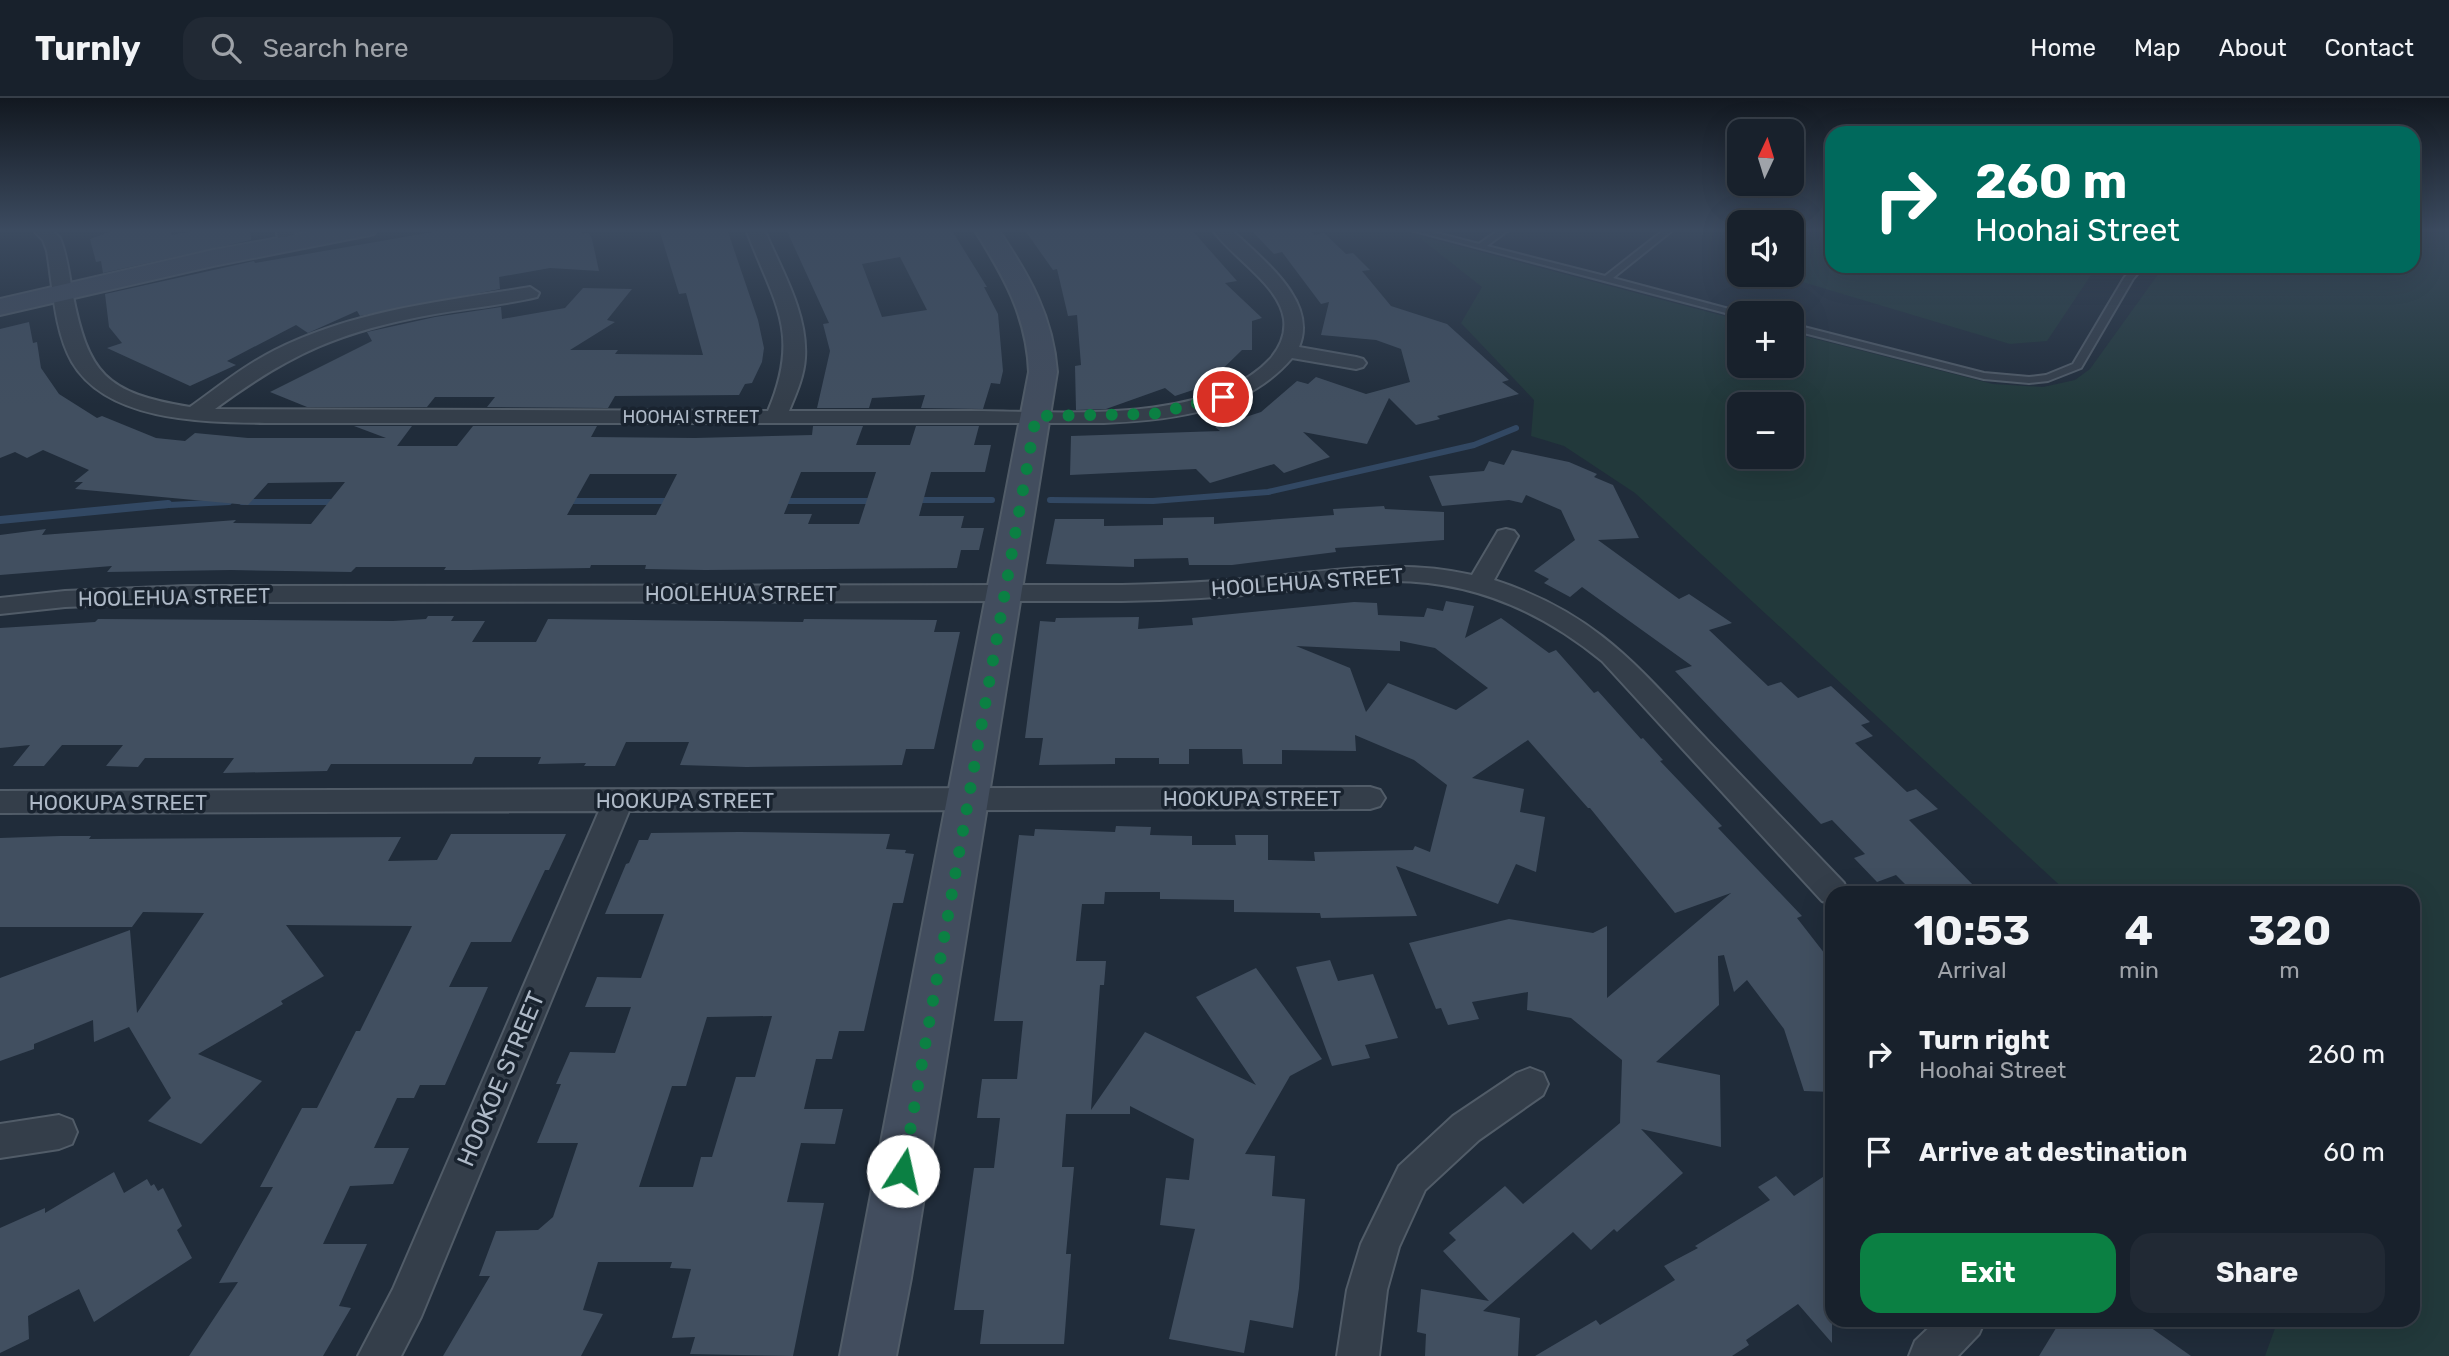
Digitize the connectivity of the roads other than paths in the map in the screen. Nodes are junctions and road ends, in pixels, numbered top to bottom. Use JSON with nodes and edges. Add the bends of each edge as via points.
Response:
{"nodes":[{"id":1,"x":63,"y":288,"type":"edge"},
{"id":2,"x":77,"y":288,"type":"edge"},
{"id":3,"x":778,"y":288,"type":"edge"},
{"id":4,"x":1024,"y":288,"type":"edge"},
{"id":5,"x":1274,"y":288,"type":"edge"},
{"id":6,"x":1640,"y":288,"type":"edge"},
{"id":7,"x":2123,"y":288,"type":"edge"},
{"id":8,"x":64,"y":291,"type":"junction"},
{"id":9,"x":530,"y":293,"type":"dead end"},
{"id":10,"x":0,"y":307,"type":"edge"},
{"id":11,"x":1727,"y":311,"type":"edge"},
{"id":12,"x":1804,"y":330,"type":"edge"},
{"id":13,"x":1287,"y":351,"type":"junction"},
{"id":14,"x":1356,"y":363,"type":"dead end"},
{"id":15,"x":194,"y":414,"type":"junction"},
{"id":16,"x":1036,"y":416,"type":"junction"},
{"id":17,"x":776,"y":417,"type":"junction"},
{"id":18,"x":1506,"y":536,"type":"dead end"},
{"id":19,"x":1479,"y":585,"type":"junction"},
{"id":20,"x":1005,"y":593,"type":"junction"},
{"id":21,"x":0,"y":606,"type":"edge"},
{"id":22,"x":1370,"y":798,"type":"dead end"},
{"id":23,"x":969,"y":799,"type":"junction"},
{"id":24,"x":619,"y":800,"type":"junction"},
{"id":25,"x":0,"y":802,"type":"edge"},
{"id":26,"x":1827,"y":886,"type":"edge"},
{"id":27,"x":1531,"y":1084,"type":"dead end"},
{"id":28,"x":59,"y":1132,"type":"dead end"},
{"id":29,"x":0,"y":1141,"type":"edge"},
{"id":30,"x":1958,"y":1327,"type":"edge"},
{"id":31,"x":379,"y":1356,"type":"edge"},
{"id":32,"x":868,"y":1356,"type":"edge"},
{"id":33,"x":1358,"y":1356,"type":"edge"},
{"id":34,"x":1930,"y":1356,"type":"edge"}],
"edges":[{"from":1,"to":8,"type":"street","name":"HOOHAI STREET"},
{"from":2,"to":8,"type":"street"},
{"from":3,"to":17,"type":"street","via":[[795,347],[792,374]]},
{"from":4,"to":16,"type":"street","via":[[1038,323],[1043,372]]},
{"from":5,"to":13,"type":"street","via":[[1290,306],[1295,324]]},
{"from":6,"to":11,"type":"lane"},
{"from":7,"to":12,"type":"lane","via":[[2077,366],[2048,378],[1984,376]]},
{"from":8,"to":10,"type":"street"},
{"from":8,"to":15,"type":"street","name":"HOOHAI STREET","via":[[75,345],[98,379],[129,398]]},
{"from":9,"to":15,"type":"street","via":[[410,313],[344,330],[259,368]]},
{"from":13,"to":14,"type":"street"},
{"from":13,"to":16,"type":"street","name":"HOOHAI STREET","via":[[1263,376],[1200,405],[1131,416]]},
{"from":15,"to":17,"type":"street","name":"HOOHAI STREET"},
{"from":16,"to":17,"type":"street","name":"HOOHAI STREET"},
{"from":16,"to":20,"type":"street"},
{"from":18,"to":19,"type":"street"},
{"from":19,"to":20,"type":"street","name":"HOOLEHUA STREET","via":[[1395,573],[1178,592]]},
{"from":19,"to":26,"type":"street","name":"HOOLEHUA STREET","via":[[1541,606],[1593,638]]},
{"from":20,"to":21,"type":"street","name":"HOOLEHUA STREET","via":[[187,594]]},
{"from":20,"to":23,"type":"street"},
{"from":22,"to":23,"type":"street","name":"HOOKUPA STREET"},
{"from":23,"to":24,"type":"street","name":"HOOKUPA STREET"},
{"from":23,"to":32,"type":"street"},
{"from":24,"to":25,"type":"street","name":"HOOKUPA STREET"},
{"from":24,"to":31,"type":"street","name":"HOOKOE STREET","via":[[407,1303]]},
{"from":27,"to":33,"type":"street","via":[[1466,1128],[1412,1178],[1380,1244],[1367,1290]]},
{"from":28,"to":29,"type":"street"},
{"from":30,"to":34,"type":"street"}]}
